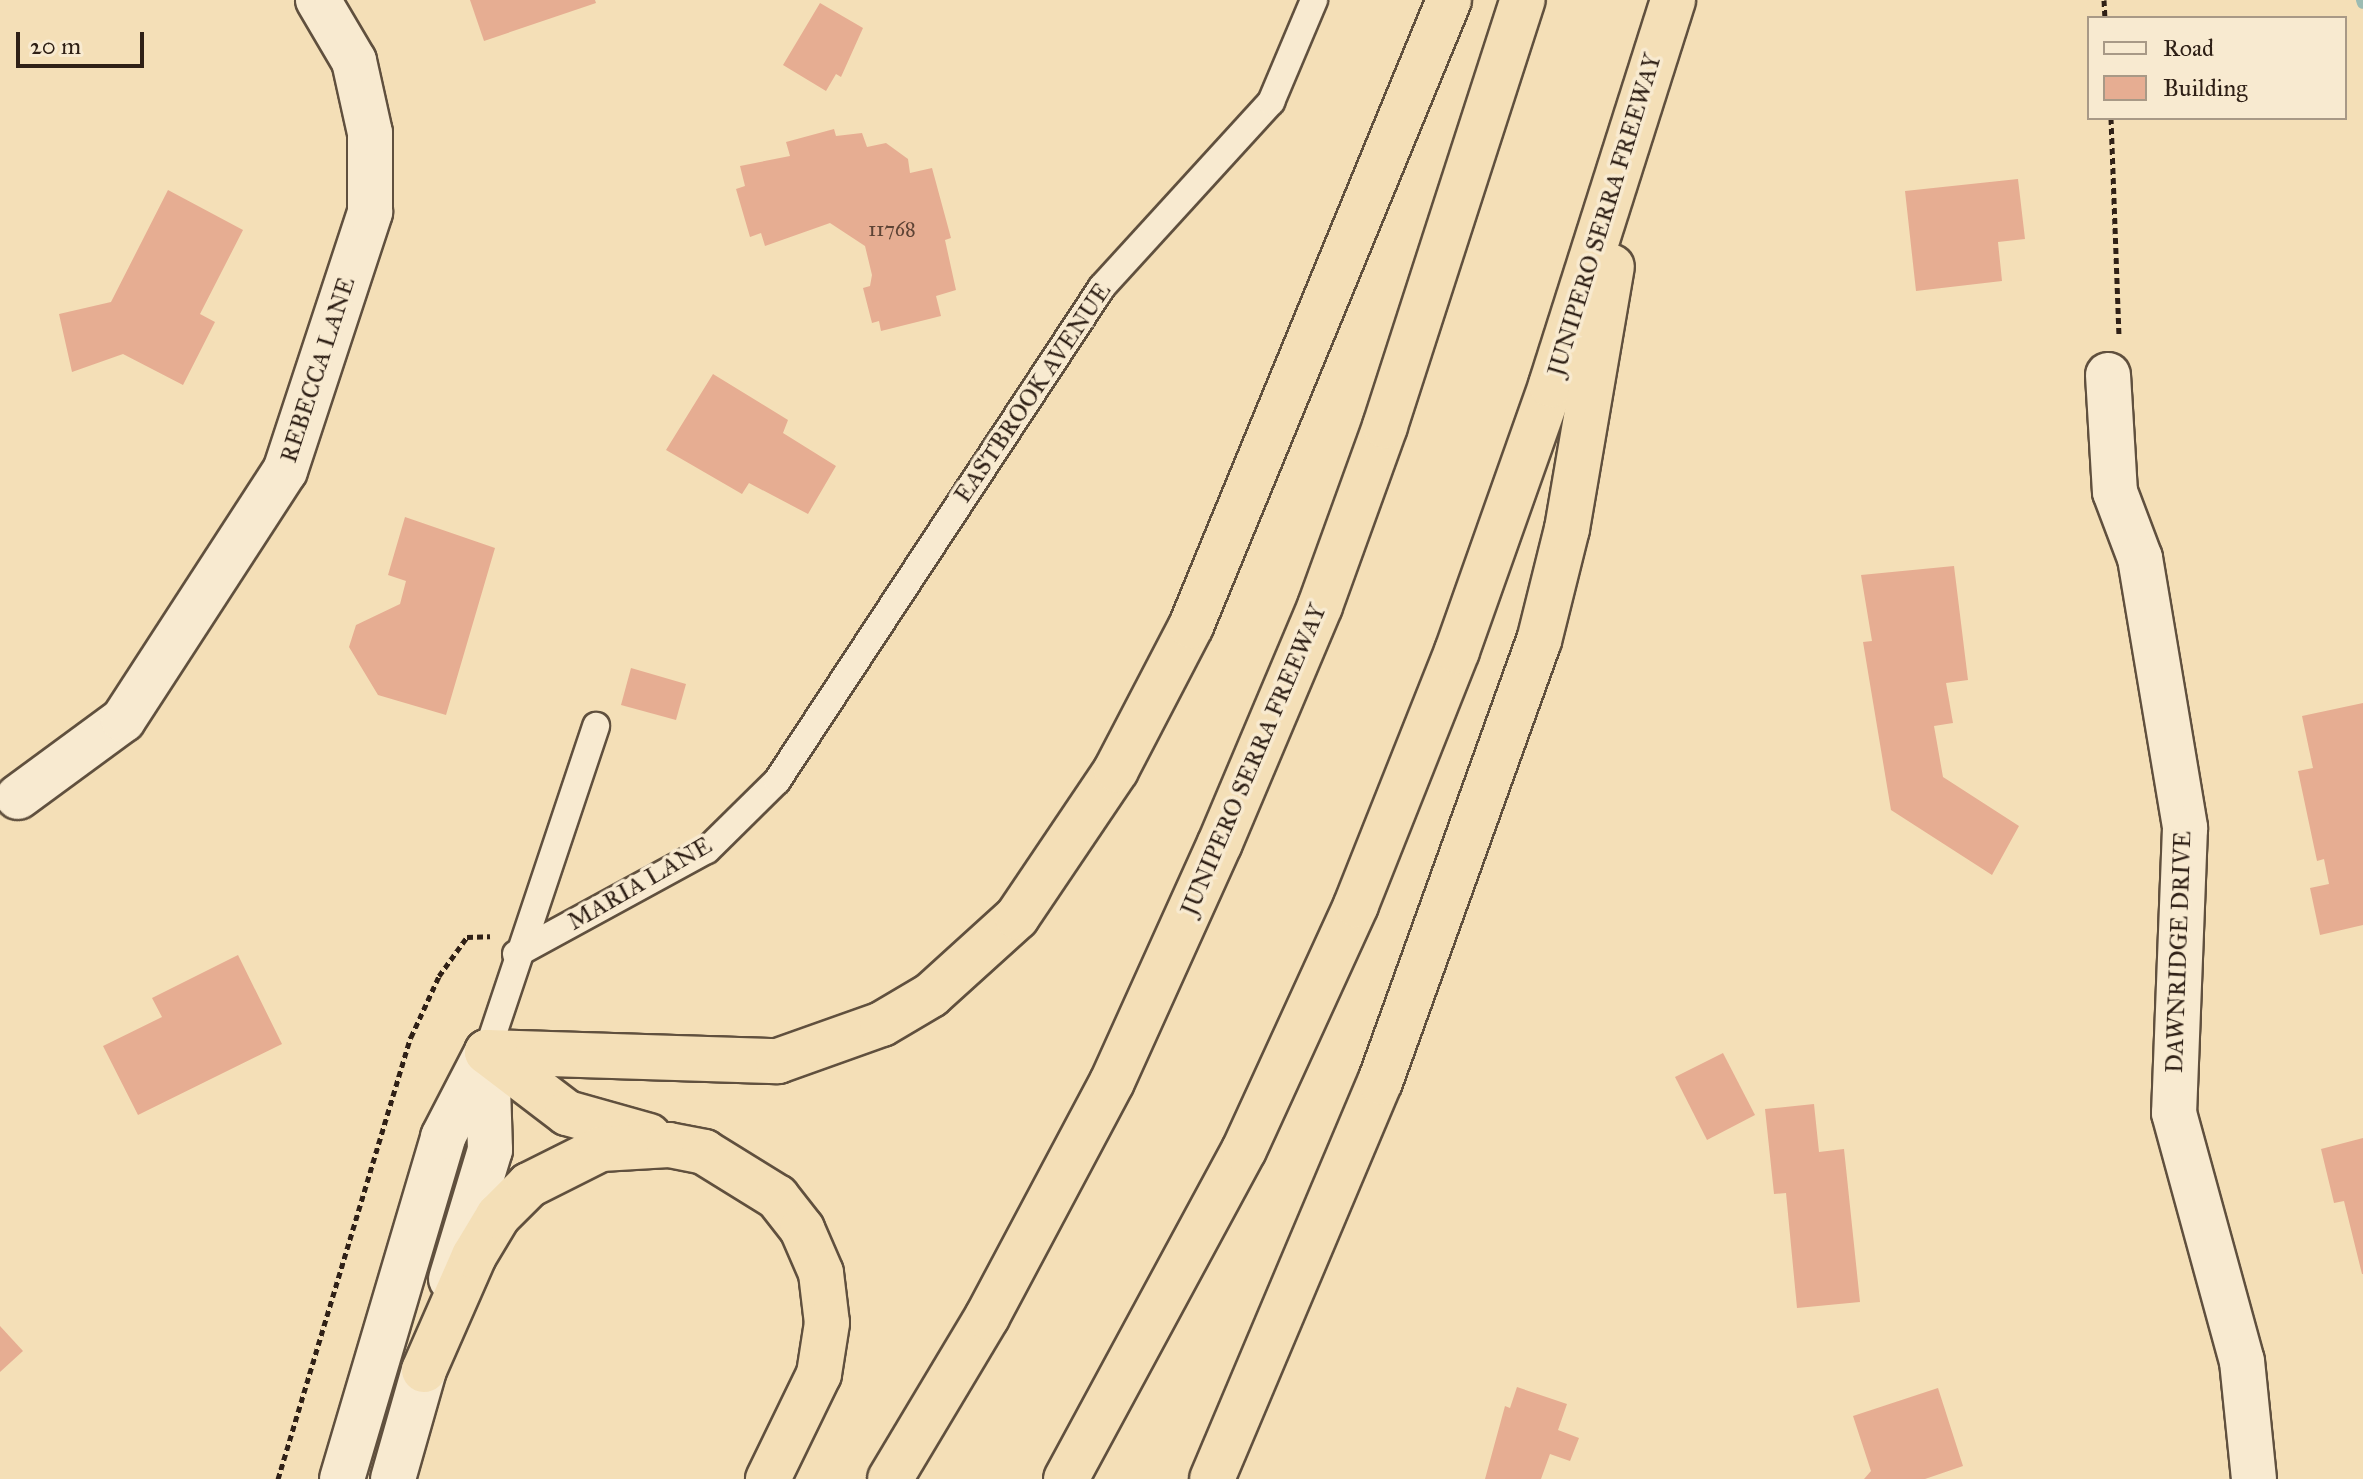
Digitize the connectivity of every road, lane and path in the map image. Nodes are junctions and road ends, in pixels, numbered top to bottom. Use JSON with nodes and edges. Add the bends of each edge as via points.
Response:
{"nodes":[{"id":1,"x":318,"y":0,"type":"edge"},
{"id":2,"x":1314,"y":0,"type":"edge"},
{"id":3,"x":1449,"y":0,"type":"edge"},
{"id":4,"x":1523,"y":0,"type":"edge"},
{"id":5,"x":1673,"y":0,"type":"edge"},
{"id":6,"x":2111,"y":120,"type":"edge"},
{"id":7,"x":1634,"y":123,"type":"junction"},
{"id":8,"x":2108,"y":375,"type":"joint"},
{"id":9,"x":869,"y":640,"type":"joint"},
{"id":10,"x":596,"y":726,"type":"dead end"},
{"id":11,"x":18,"y":797,"type":"dead end"},
{"id":12,"x":516,"y":954,"type":"junction"},
{"id":13,"x":487,"y":1052,"type":"junction"},
{"id":14,"x":704,"y":1152,"type":"junction"},
{"id":15,"x":424,"y":1370,"type":"junction"},
{"id":16,"x":342,"y":1479,"type":"edge"},
{"id":17,"x":393,"y":1479,"type":"edge"},
{"id":18,"x":768,"y":1479,"type":"edge"},
{"id":19,"x":890,"y":1479,"type":"edge"},
{"id":20,"x":1066,"y":1479,"type":"edge"},
{"id":21,"x":1212,"y":1479,"type":"edge"},
{"id":22,"x":2254,"y":1479,"type":"edge"}],
"edges":[{"from":1,"to":11,"type":"street","name":"REBECCA LANE","via":[[354,61],[370,133],[370,212],[285,471],[123,720]]},
{"from":2,"to":9,"type":"lane","name":"EASTBROOK AVENUE","via":[[1271,102],[1102,287]]},
{"from":3,"to":13,"type":"highway","via":[[1191,626],[1116,770],[1017,917],[931,995],[882,1024],[778,1061],[673,1063]]},
{"from":4,"to":19,"type":"highway","name":"JUNIPERO SERRA FREEWAY","via":[[1385,426],[1320,606],[1220,843],[1112,1082],[987,1317]]},
{"from":5,"to":7,"type":"highway","name":"JUNIPERO SERRA FREEWAY"},
{"from":6,"to":8,"type":"path","via":[[2123,320]]},
{"from":7,"to":20,"type":"highway","name":"JUNIPERO SERRA FREEWAY","via":[[1457,651],[1356,905],[1244,1150]]},
{"from":7,"to":21,"type":"highway","via":[[1588,419],[1539,641],[1380,1082]]},
{"from":8,"to":22,"type":"street","name":"DAWNRIDGE DRIVE","via":[[2115,492],[2140,558],[2185,828],[2174,1113],[2242,1361]]},
{"from":9,"to":12,"type":"lane","name":"MARIA LANE","via":[[777,781],[707,850]]},
{"from":10,"to":12,"type":"lane"},
{"from":12,"to":13,"type":"lane"},
{"from":13,"to":14,"type":"highway","via":[[567,1113]]},
{"from":13,"to":15,"type":"street","via":[[490,1150]]},
{"from":13,"to":16,"type":"street","via":[[443,1137]]},
{"from":14,"to":15,"type":"highway","via":[[669,1145],[601,1149],[529,1185],[498,1216],[474,1256]]},
{"from":14,"to":18,"type":"highway","via":[[777,1197],[802,1229],[821,1273],[827,1323],[819,1374]]},
{"from":15,"to":17,"type":"street"}]}
